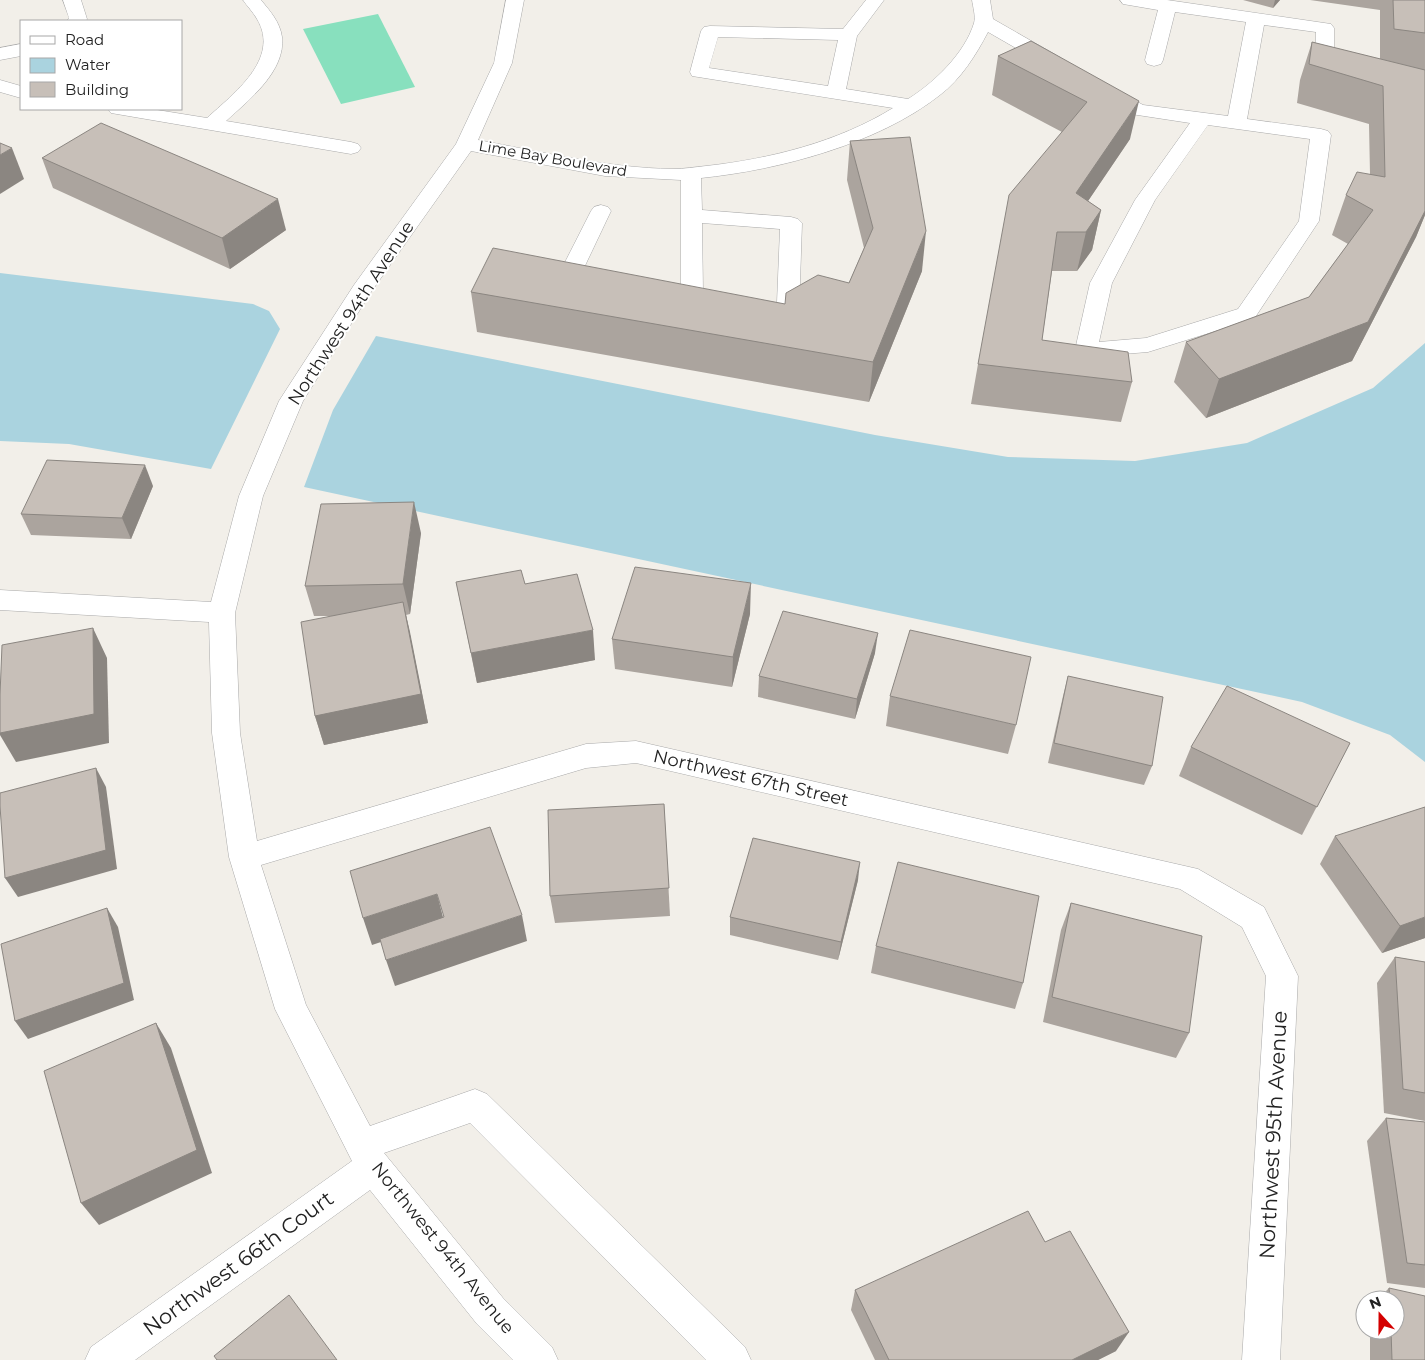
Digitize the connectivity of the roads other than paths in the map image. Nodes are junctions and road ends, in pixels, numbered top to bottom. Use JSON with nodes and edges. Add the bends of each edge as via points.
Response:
{"nodes":[{"id":1,"x":72,"y":0,"type":"edge"},
{"id":2,"x":252,"y":0,"type":"edge"},
{"id":3,"x":515,"y":0,"type":"edge"},
{"id":4,"x":875,"y":0,"type":"edge"},
{"id":5,"x":981,"y":0,"type":"edge"},
{"id":6,"x":1129,"y":0,"type":"edge"},
{"id":7,"x":1168,"y":6,"type":"junction"},
{"id":8,"x":1256,"y":18,"type":"junction"},
{"id":9,"x":77,"y":20,"type":"edge"},
{"id":10,"x":984,"y":22,"type":"junction"},
{"id":11,"x":848,"y":35,"type":"junction"},
{"id":12,"x":20,"y":50,"type":"edge"},
{"id":13,"x":0,"y":54,"type":"edge"},
{"id":14,"x":1154,"y":60,"type":"dead end"},
{"id":15,"x":1325,"y":63,"type":"edge"},
{"id":16,"x":1069,"y":71,"type":"edge"},
{"id":17,"x":1086,"y":81,"type":"edge"},
{"id":18,"x":0,"y":86,"type":"edge"},
{"id":19,"x":20,"y":92,"type":"edge"},
{"id":20,"x":836,"y":93,"type":"junction"},
{"id":21,"x":912,"y":105,"type":"junction"},
{"id":22,"x":124,"y":110,"type":"edge"},
{"id":23,"x":1203,"y":119,"type":"junction"},
{"id":24,"x":212,"y":124,"type":"junction"},
{"id":25,"x":1236,"y":124,"type":"junction"},
{"id":26,"x":466,"y":144,"type":"junction"},
{"id":27,"x":351,"y":148,"type":"dead end"},
{"id":28,"x":691,"y":173,"type":"junction"},
{"id":29,"x":601,"y":211,"type":"dead end"},
{"id":30,"x":691,"y":216,"type":"junction"},
{"id":31,"x":573,"y":270,"type":"edge"},
{"id":32,"x":692,"y":293,"type":"edge"},
{"id":33,"x":749,"y":304,"type":"edge"},
{"id":34,"x":0,"y":600,"type":"edge"},
{"id":35,"x":222,"y":613,"type":"junction"},
{"id":36,"x":244,"y":857,"type":"junction"},
{"id":37,"x":1253,"y":917,"type":"joint"},
{"id":38,"x":368,"y":1156,"type":"junction"},
{"id":39,"x":104,"y":1360,"type":"edge"},
{"id":40,"x":539,"y":1360,"type":"edge"},
{"id":41,"x":732,"y":1360,"type":"edge"},
{"id":42,"x":1261,"y":1360,"type":"edge"}],
"edges":[{"from":1,"to":9,"type":"street"},
{"from":2,"to":24,"type":"street","via":[[265,13],[273,31],[273,50],[262,76]]},
{"from":3,"to":26,"type":"street","name":"Northwest 94th Avenue","via":[[503,63]]},
{"from":4,"to":11,"type":"street"},
{"from":5,"to":10,"type":"street"},
{"from":6,"to":7,"type":"street"},
{"from":7,"to":8,"type":"street"},
{"from":7,"to":14,"type":"street"},
{"from":8,"to":15,"type":"street","via":[[1325,28]]},
{"from":8,"to":25,"type":"street"},
{"from":10,"to":16,"type":"street"},
{"from":10,"to":21,"type":"street","name":"Lime Bay Boulevard","via":[[965,58],[934,92]]},
{"from":11,"to":20,"type":"street"},
{"from":11,"to":20,"type":"street","via":[[710,32],[699,72]]},
{"from":12,"to":13,"type":"street"},
{"from":17,"to":23,"type":"street","via":[[1138,110]]},
{"from":18,"to":19,"type":"street"},
{"from":20,"to":21,"type":"street"},
{"from":21,"to":28,"type":"street","name":"Lime Bay Boulevard","via":[[879,125],[811,151],[742,168]]},
{"from":22,"to":24,"type":"street"},
{"from":23,"to":25,"type":"street"},
{"from":23,"to":25,"type":"street","via":[[1145,200],[1101,283],[1086,350],[1148,345],[1246,314],[1309,221],[1321,135]]},
{"from":24,"to":27,"type":"street"},
{"from":26,"to":28,"type":"street","name":"Lime Bay Boulevard","via":[[605,170],[674,175]]},
{"from":26,"to":35,"type":"street","name":"Northwest 94th Avenue","via":[[362,290],[291,401],[251,496]]},
{"from":28,"to":30,"type":"street"},
{"from":29,"to":31,"type":"street"},
{"from":30,"to":32,"type":"street"},
{"from":30,"to":33,"type":"street","via":[[791,223],[788,312]]},
{"from":34,"to":35,"type":"street"},
{"from":35,"to":36,"type":"street","name":"Northwest 94th Avenue","via":[[226,733]]},
{"from":36,"to":37,"type":"street","name":"Northwest 67th Street","via":[[586,756],[636,752],[1188,878]]},
{"from":36,"to":38,"type":"street","name":"Northwest 94th Avenue","via":[[291,1009]]},
{"from":37,"to":42,"type":"street","name":"Northwest 95th Avenue","via":[[1282,976]]},
{"from":38,"to":39,"type":"street","name":"Northwest 66th Court"},
{"from":38,"to":40,"type":"street","name":"Northwest 94th Avenue","via":[[490,1311]]},
{"from":38,"to":41,"type":"street","name":"Northwest 66th Court","via":[[474,1105]]}]}
